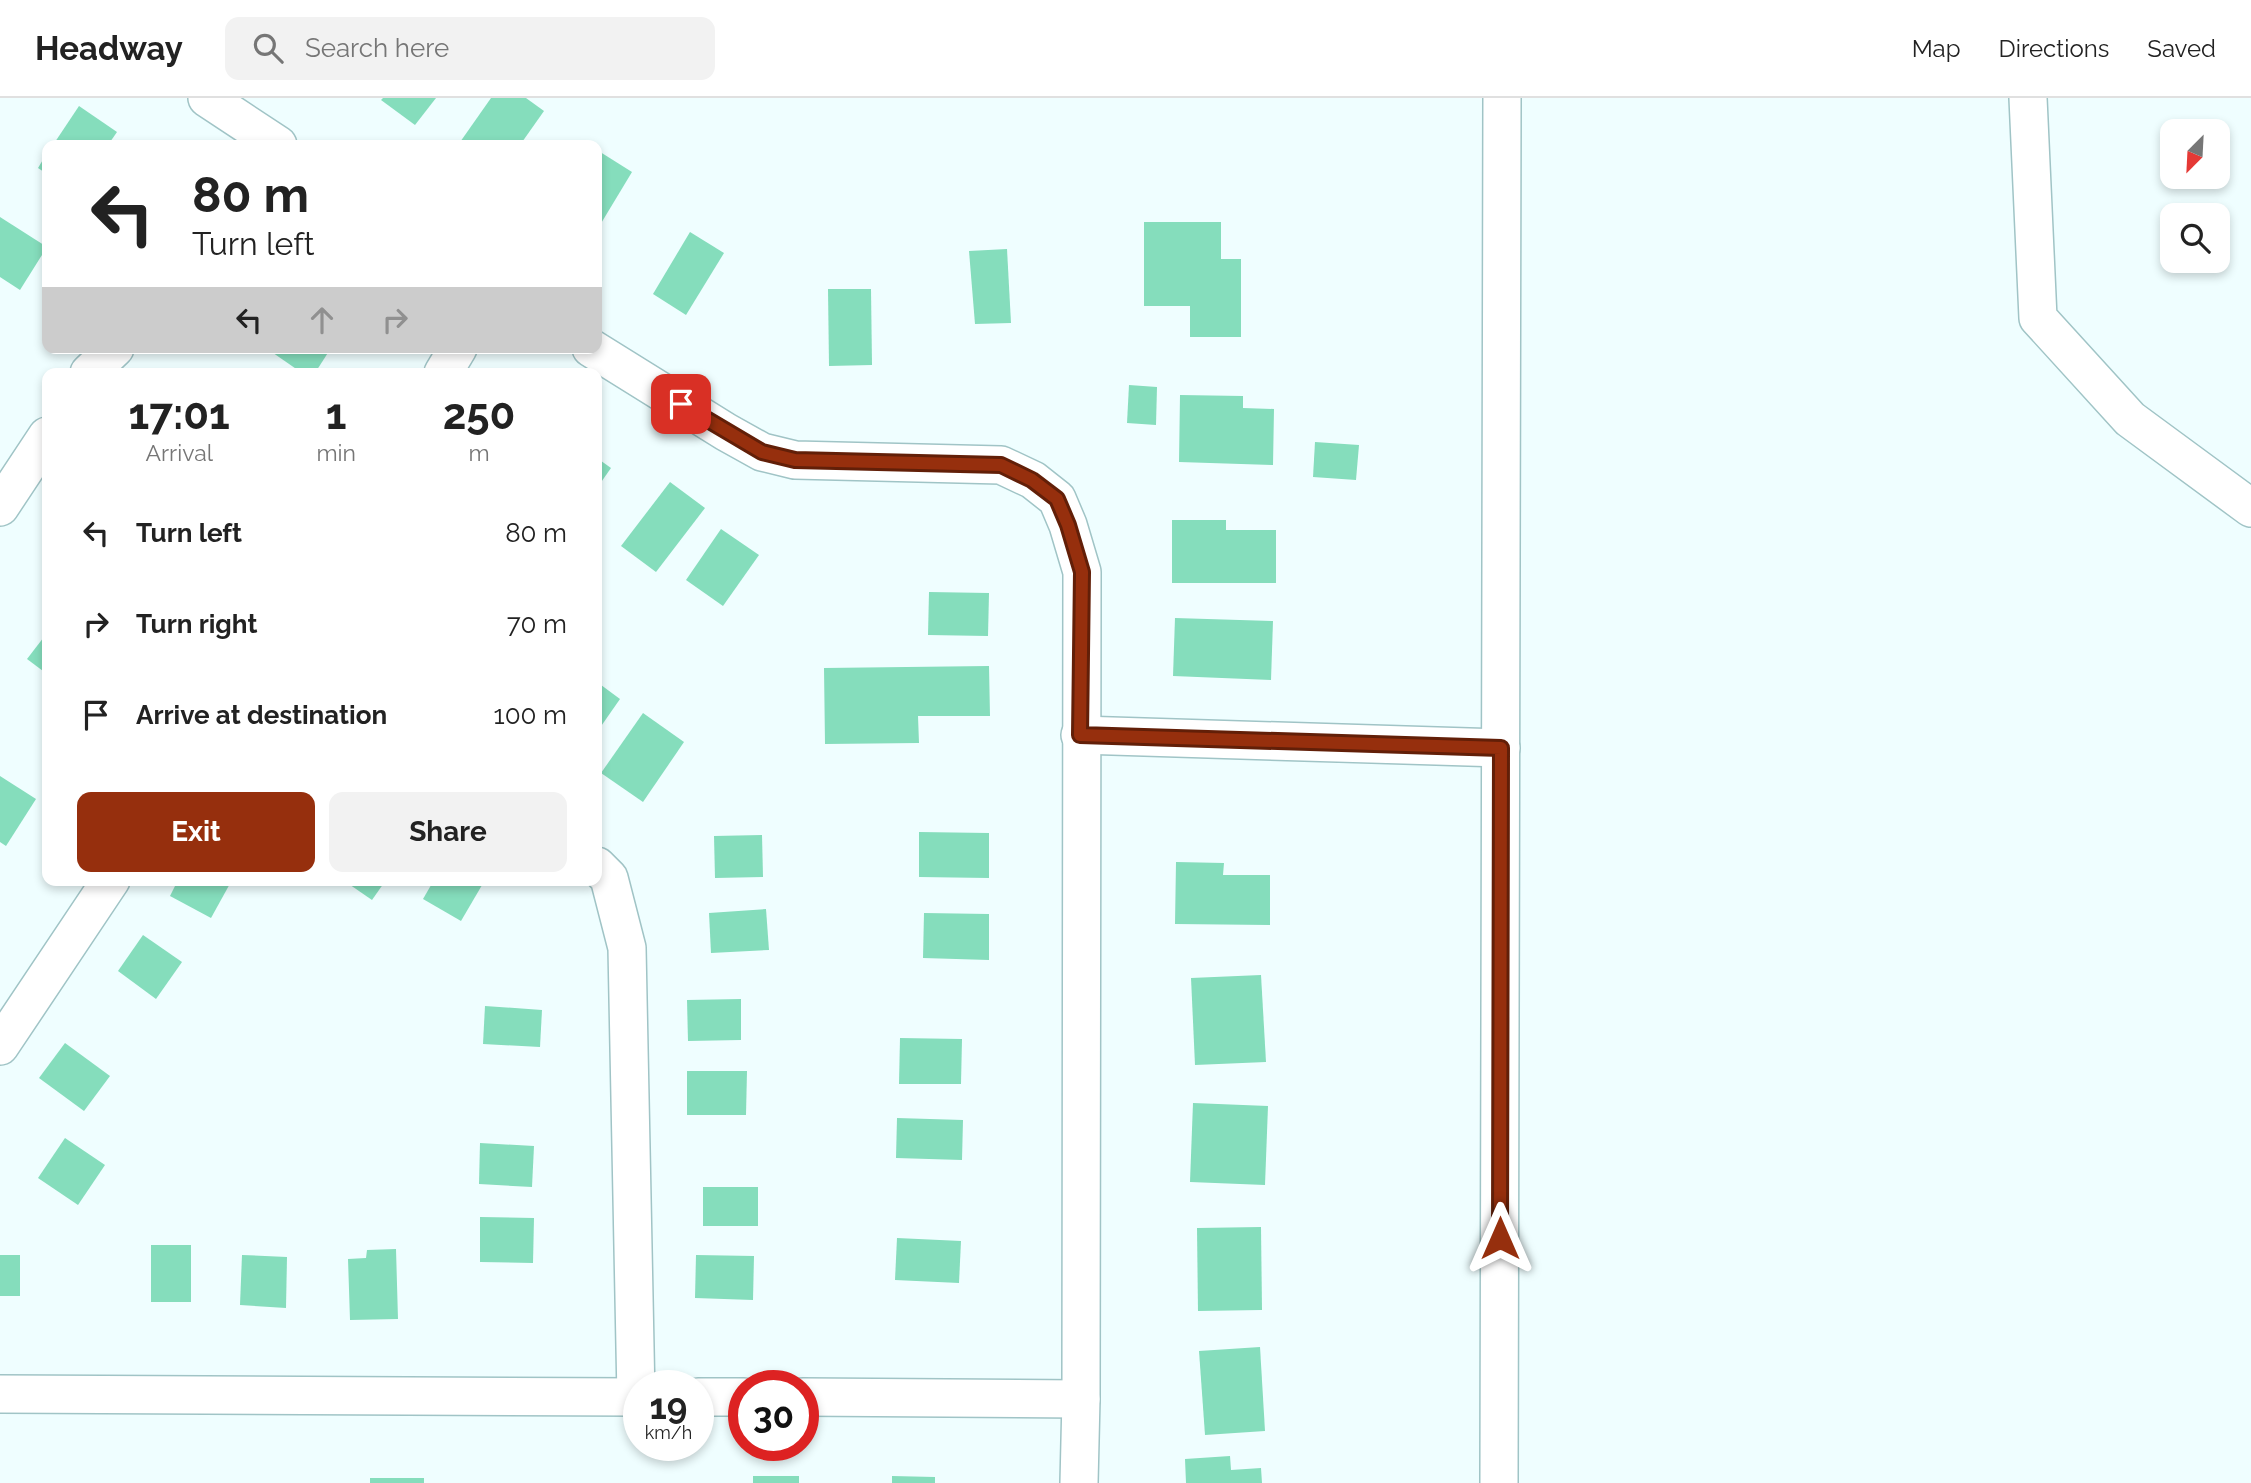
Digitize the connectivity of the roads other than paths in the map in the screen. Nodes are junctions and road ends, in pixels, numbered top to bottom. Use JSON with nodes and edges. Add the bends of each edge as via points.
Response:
{"nodes":[{"id":1,"x":1502,"y":98,"type":"edge"},
{"id":2,"x":2028,"y":98,"type":"edge"},
{"id":3,"x":221,"y":120,"type":"edge"},
{"id":4,"x":267,"y":140,"type":"edge"},
{"id":5,"x":109,"y":354,"type":"edge"},
{"id":6,"x":601,"y":354,"type":"edge"},
{"id":7,"x":94,"y":368,"type":"edge"},
{"id":8,"x":42,"y":444,"type":"edge"},
{"id":9,"x":0,"y":507,"type":"edge"},
{"id":10,"x":2251,"y":509,"type":"edge"},
{"id":11,"x":1080,"y":735,"type":"junction"},
{"id":12,"x":1501,"y":748,"type":"junction"},
{"id":13,"x":602,"y":871,"type":"edge"},
{"id":14,"x":107,"y":886,"type":"edge"},
{"id":15,"x":0,"y":1046,"type":"edge"},
{"id":16,"x":636,"y":1370,"type":"edge"},
{"id":17,"x":0,"y":1394,"type":"edge"},
{"id":18,"x":623,"y":1397,"type":"edge"},
{"id":19,"x":819,"y":1398,"type":"edge"},
{"id":20,"x":1081,"y":1399,"type":"junction"},
{"id":21,"x":1079,"y":1483,"type":"edge"},
{"id":22,"x":1499,"y":1483,"type":"edge"}],
"edges":[{"from":1,"to":12,"type":"street"},
{"from":2,"to":10,"type":"street","via":[[2038,318],[2130,419]]},
{"from":3,"to":4,"type":"street"},
{"from":5,"to":7,"type":"street"},
{"from":6,"to":11,"type":"street","via":[[762,452],[795,460],[1001,465],[1057,499],[1082,572]]},
{"from":8,"to":9,"type":"street"},
{"from":11,"to":12,"type":"street"},
{"from":11,"to":20,"type":"street"},
{"from":12,"to":22,"type":"street"},
{"from":13,"to":16,"type":"street","via":[[609,878],[627,948]]},
{"from":14,"to":15,"type":"street"},
{"from":17,"to":18,"type":"street"},
{"from":19,"to":20,"type":"street"},
{"from":20,"to":21,"type":"street"}]}
